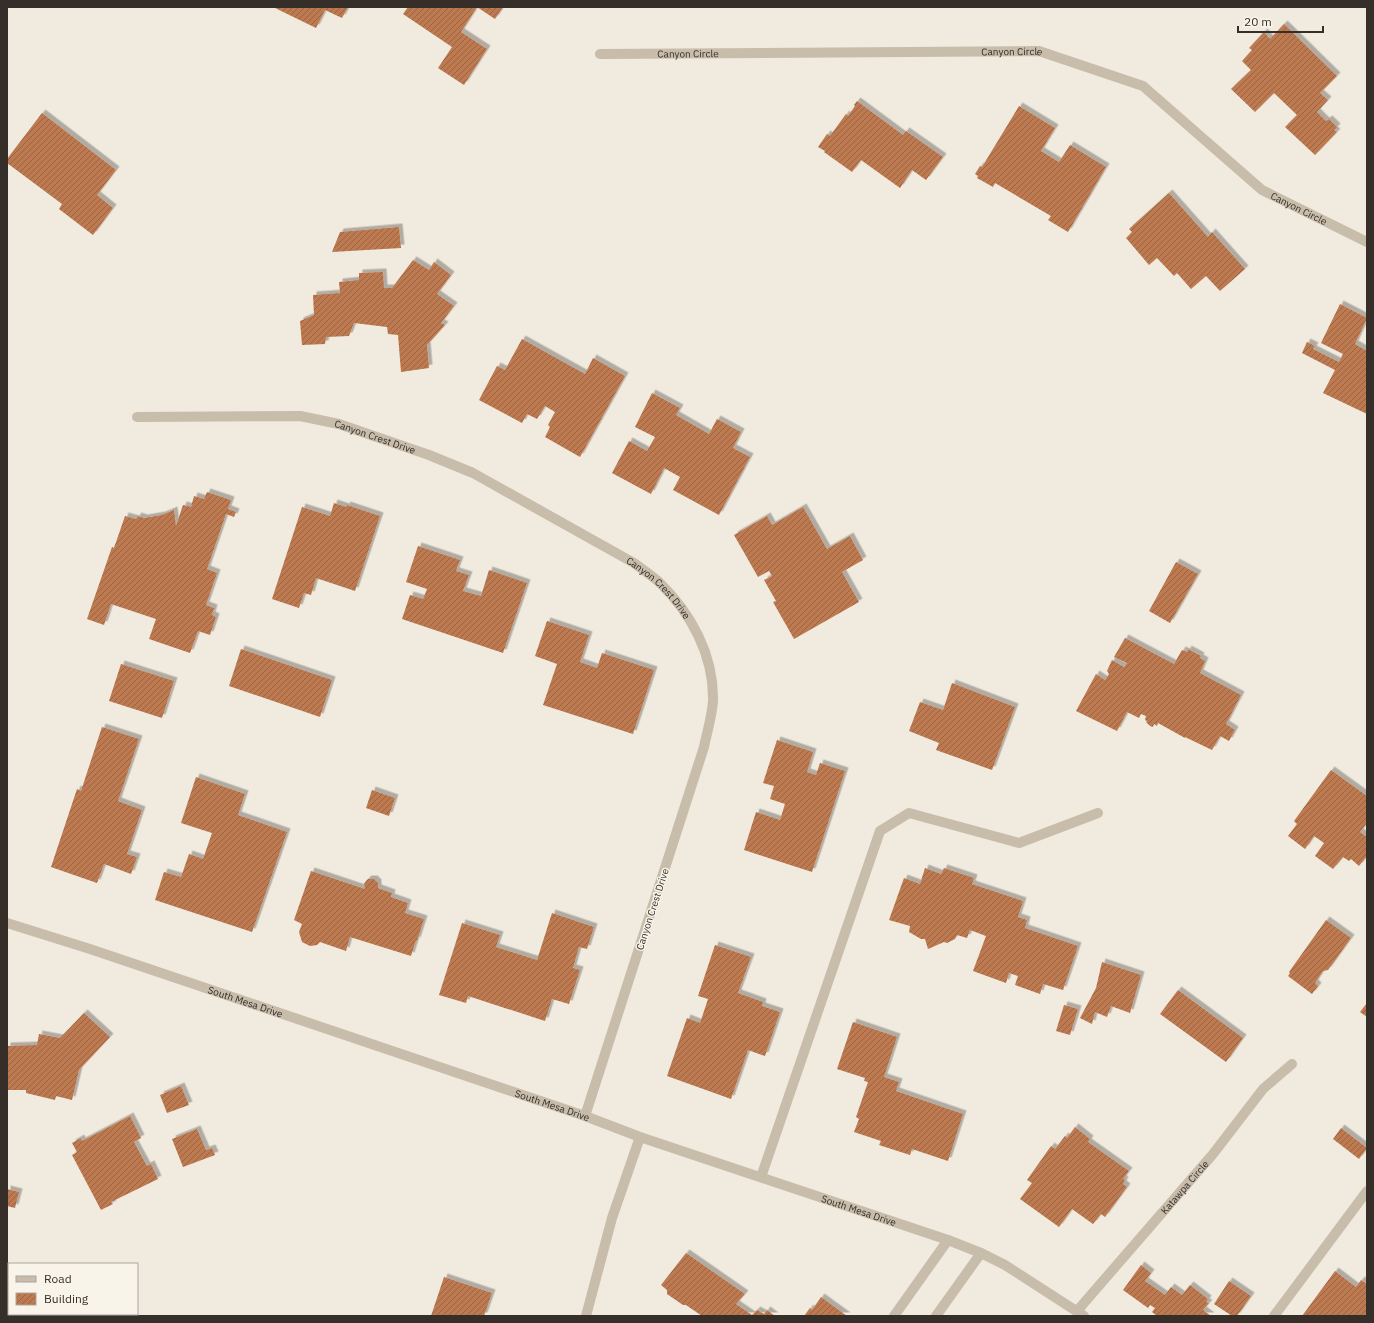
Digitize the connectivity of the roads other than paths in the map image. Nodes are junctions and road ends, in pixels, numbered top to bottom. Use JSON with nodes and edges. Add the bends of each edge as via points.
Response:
{"nodes":[{"id":1,"x":600,"y":54,"type":"dead end"},
{"id":2,"x":1367,"y":242,"type":"edge"},
{"id":3,"x":137,"y":417,"type":"dead end"},
{"id":4,"x":1098,"y":813,"type":"dead end"},
{"id":5,"x":7,"y":923,"type":"edge"},
{"id":6,"x":1292,"y":1064,"type":"dead end"},
{"id":7,"x":585,"y":1116,"type":"junction"},
{"id":8,"x":640,"y":1136,"type":"junction"},
{"id":9,"x":761,"y":1178,"type":"junction"},
{"id":10,"x":1367,"y":1191,"type":"edge"},
{"id":11,"x":948,"y":1240,"type":"junction"},
{"id":12,"x":981,"y":1253,"type":"junction"},
{"id":13,"x":1081,"y":1314,"type":"edge"},
{"id":14,"x":586,"y":1316,"type":"edge"},
{"id":15,"x":894,"y":1316,"type":"edge"},
{"id":16,"x":936,"y":1316,"type":"edge"},
{"id":17,"x":1274,"y":1316,"type":"edge"}],
"edges":[{"from":1,"to":2,"type":"street","name":"Canyon Circle","via":[[1039,51],[1143,86],[1262,190]]},
{"from":3,"to":7,"type":"street","name":"Canyon Crest Drive","via":[[300,416],[339,424],[429,455],[473,473],[634,563],[657,580],[688,616],[708,659],[713,702],[709,724],[704,747]]},
{"from":4,"to":9,"type":"street","via":[[1019,843],[909,813],[880,831]]},
{"from":5,"to":7,"type":"street","name":"South Mesa Drive"},
{"from":6,"to":13,"type":"street","name":"Katawpa Circle","via":[[1263,1089],[1213,1154]]},
{"from":7,"to":8,"type":"street","name":"South Mesa Drive"},
{"from":8,"to":9,"type":"street","name":"South Mesa Drive"},
{"from":8,"to":14,"type":"street","via":[[612,1218]]},
{"from":9,"to":11,"type":"street","name":"South Mesa Drive"},
{"from":10,"to":17,"type":"street"},
{"from":11,"to":12,"type":"street","name":"South Mesa Drive"},
{"from":11,"to":15,"type":"street"},
{"from":12,"to":13,"type":"street","name":"South Mesa Drive","via":[[1005,1265]]},
{"from":12,"to":16,"type":"street"}]}
